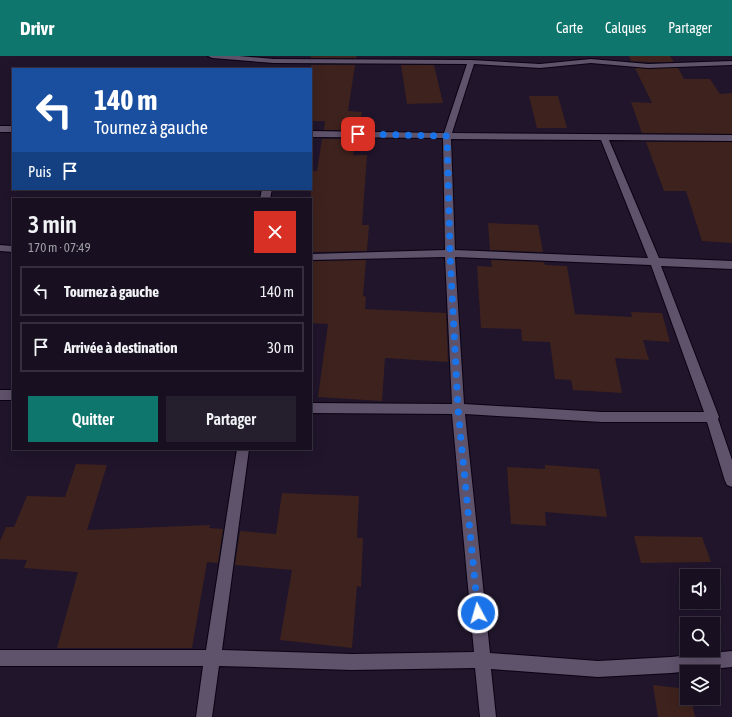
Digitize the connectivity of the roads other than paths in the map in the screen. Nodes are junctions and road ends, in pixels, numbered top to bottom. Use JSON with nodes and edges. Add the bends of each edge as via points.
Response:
{"nodes":[{"id":1,"x":212,"y":56,"type":"edge"},
{"id":2,"x":471,"y":62,"type":"junction"},
{"id":3,"x":732,"y":63,"type":"edge"},
{"id":4,"x":0,"y":129,"type":"edge"},
{"id":5,"x":12,"y":129,"type":"edge"},
{"id":6,"x":312,"y":134,"type":"edge"},
{"id":7,"x":447,"y":136,"type":"junction"},
{"id":8,"x":604,"y":137,"type":"junction"},
{"id":9,"x":732,"y":138,"type":"edge"},
{"id":10,"x":0,"y":248,"type":"edge"},
{"id":11,"x":12,"y":249,"type":"edge"},
{"id":12,"x":450,"y":253,"type":"junction"},
{"id":13,"x":312,"y":257,"type":"edge"},
{"id":14,"x":656,"y":262,"type":"junction"},
{"id":15,"x":732,"y":265,"type":"edge"},
{"id":16,"x":0,"y":394,"type":"edge"},
{"id":17,"x":12,"y":395,"type":"edge"},
{"id":18,"x":312,"y":408,"type":"edge"},
{"id":19,"x":458,"y":409,"type":"junction"},
{"id":20,"x":713,"y":417,"type":"junction"},
{"id":21,"x":243,"y":450,"type":"edge"},
{"id":22,"x":732,"y":481,"type":"edge"},
{"id":23,"x":0,"y":658,"type":"edge"},
{"id":24,"x":213,"y":658,"type":"junction"},
{"id":25,"x":732,"y":659,"type":"edge"},
{"id":26,"x":482,"y":660,"type":"junction"},
{"id":27,"x":204,"y":717,"type":"edge"},
{"id":28,"x":488,"y":717,"type":"edge"}],
"edges":[{"from":1,"to":2,"type":"street","via":[[274,61]]},
{"from":2,"to":3,"type":"street","via":[[540,66],[591,61],[648,66]]},
{"from":2,"to":7,"type":"street"},
{"from":4,"to":5,"type":"street"},
{"from":6,"to":7,"type":"street"},
{"from":7,"to":8,"type":"street"},
{"from":7,"to":12,"type":"street"},
{"from":8,"to":9,"type":"street"},
{"from":8,"to":14,"type":"street"},
{"from":10,"to":11,"type":"street"},
{"from":12,"to":13,"type":"street"},
{"from":12,"to":14,"type":"street"},
{"from":12,"to":19,"type":"street"},
{"from":14,"to":15,"type":"street"},
{"from":14,"to":20,"type":"street"},
{"from":16,"to":17,"type":"street"},
{"from":18,"to":19,"type":"street"},
{"from":19,"to":20,"type":"street","via":[[602,417]]},
{"from":19,"to":26,"type":"street"},
{"from":20,"to":22,"type":"street"},
{"from":21,"to":24,"type":"street"},
{"from":23,"to":24,"type":"street"},
{"from":24,"to":26,"type":"street","via":[[352,662]]},
{"from":24,"to":27,"type":"street"},
{"from":25,"to":26,"type":"street","via":[[598,669]]},
{"from":26,"to":28,"type":"street"}]}
